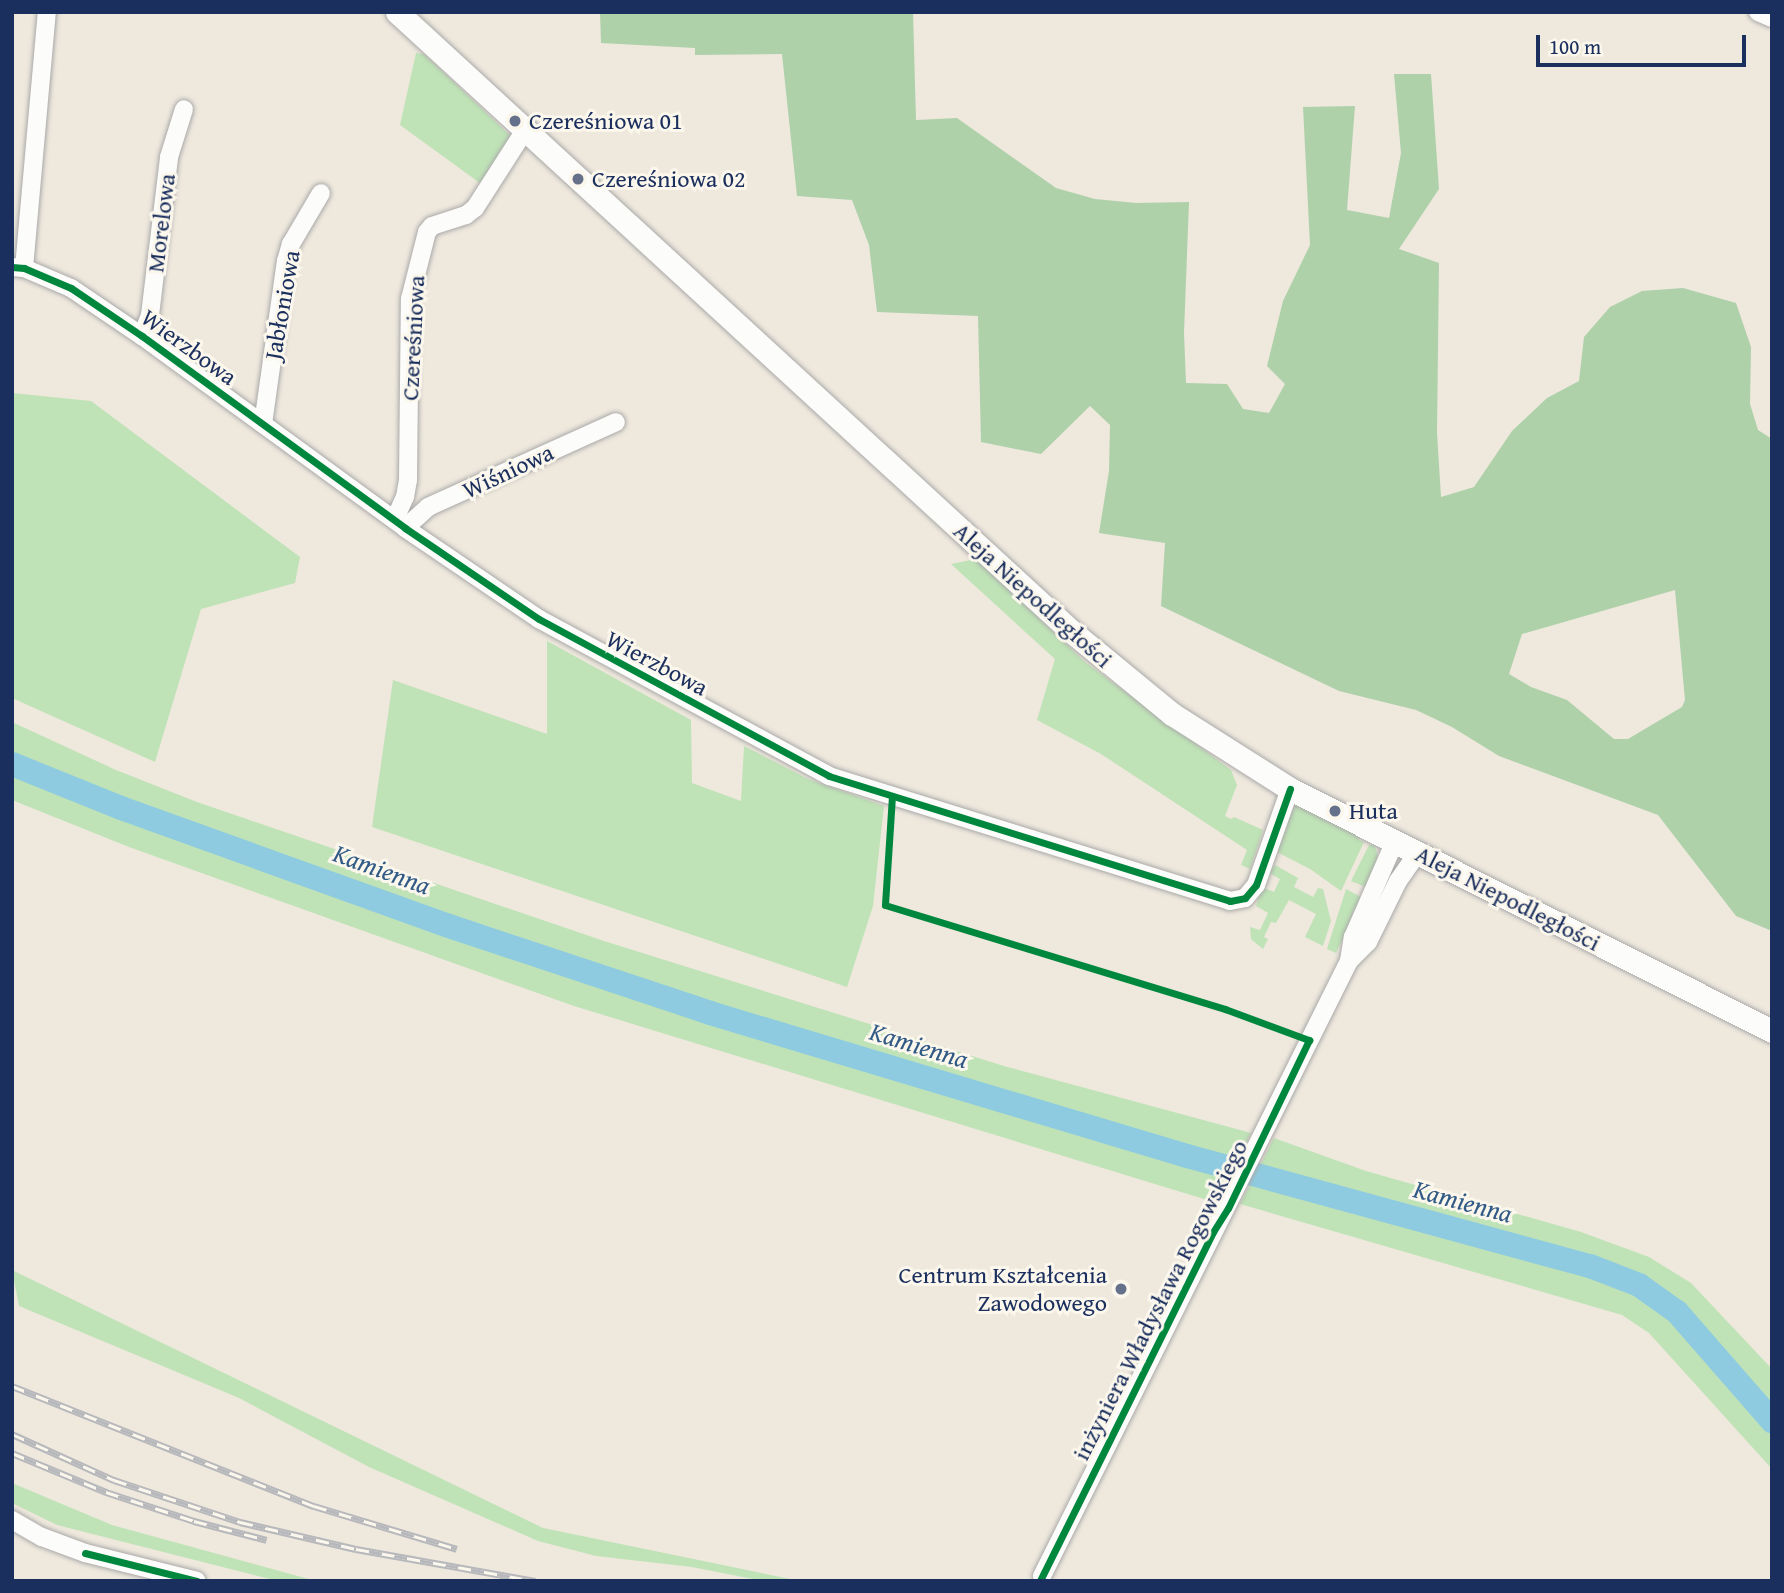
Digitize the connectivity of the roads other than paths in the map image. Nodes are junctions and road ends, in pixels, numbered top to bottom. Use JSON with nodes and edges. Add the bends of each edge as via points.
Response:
{"nodes":[{"id":1,"x":47,"y":12,"type":"edge"},
{"id":2,"x":397,"y":12,"type":"edge"},
{"id":3,"x":1758,"y":12,"type":"edge"},
{"id":4,"x":1772,"y":18,"type":"edge"},
{"id":5,"x":184,"y":109,"type":"dead end"},
{"id":6,"x":525,"y":130,"type":"junction"},
{"id":7,"x":321,"y":193,"type":"dead end"},
{"id":8,"x":18,"y":268,"type":"edge"},
{"id":9,"x":142,"y":336,"type":"junction"},
{"id":10,"x":616,"y":422,"type":"dead end"},
{"id":11,"x":263,"y":424,"type":"junction"},
{"id":12,"x":400,"y":519,"type":"junction"},
{"id":13,"x":1290,"y":789,"type":"junction"},
{"id":14,"x":1395,"y":841,"type":"junction"},
{"id":15,"x":1418,"y":852,"type":"junction"},
{"id":16,"x":1349,"y":961,"type":"junction"},
{"id":17,"x":1772,"y":1031,"type":"edge"},
{"id":18,"x":12,"y":1520,"type":"edge"},
{"id":19,"x":1042,"y":1576,"type":"dead end"},
{"id":20,"x":197,"y":1581,"type":"edge"}],
"edges":[{"from":1,"to":8,"type":"street"},
{"from":2,"to":6,"type":"main road","name":"Aleja Niepodległości"},
{"from":3,"to":4,"type":"street"},
{"from":5,"to":9,"type":"street","name":"Morelowa","via":[[169,157],[150,315]]},
{"from":6,"to":12,"type":"street","name":"Czereśniowa","via":[[475,208],[427,232],[410,299],[408,480]]},
{"from":6,"to":13,"type":"main road","name":"Aleja Niepodległości","via":[[1122,676],[1172,714]]},
{"from":7,"to":11,"type":"street","name":"Jabłoniowa","via":[[286,261]]},
{"from":8,"to":9,"type":"street","name":"Wierzbowa","via":[[71,288]]},
{"from":9,"to":11,"type":"street","name":"Wierzbowa"},
{"from":10,"to":12,"type":"street","name":"Wiśniowa"},
{"from":11,"to":12,"type":"street","name":"Wierzbowa"},
{"from":12,"to":13,"type":"street","name":"Wierzbowa","via":[[571,639],[829,776],[1218,900],[1239,900],[1252,891]]},
{"from":13,"to":14,"type":"main road","name":"Aleja Niepodległości"},
{"from":14,"to":15,"type":"main road","name":"Aleja Niepodległości"},
{"from":14,"to":16,"type":"street","name":"inżyniera Władysława Rogowskiego","via":[[1353,937]]},
{"from":15,"to":16,"type":"street","name":"inżyniera Władysława Rogowskiego","via":[[1368,942]]},
{"from":15,"to":17,"type":"main road","name":"Aleja Niepodległości"},
{"from":16,"to":19,"type":"street","name":"inżyniera Władysława Rogowskiego"},
{"from":18,"to":20,"type":"street","via":[[42,1537],[85,1552]]}]}
